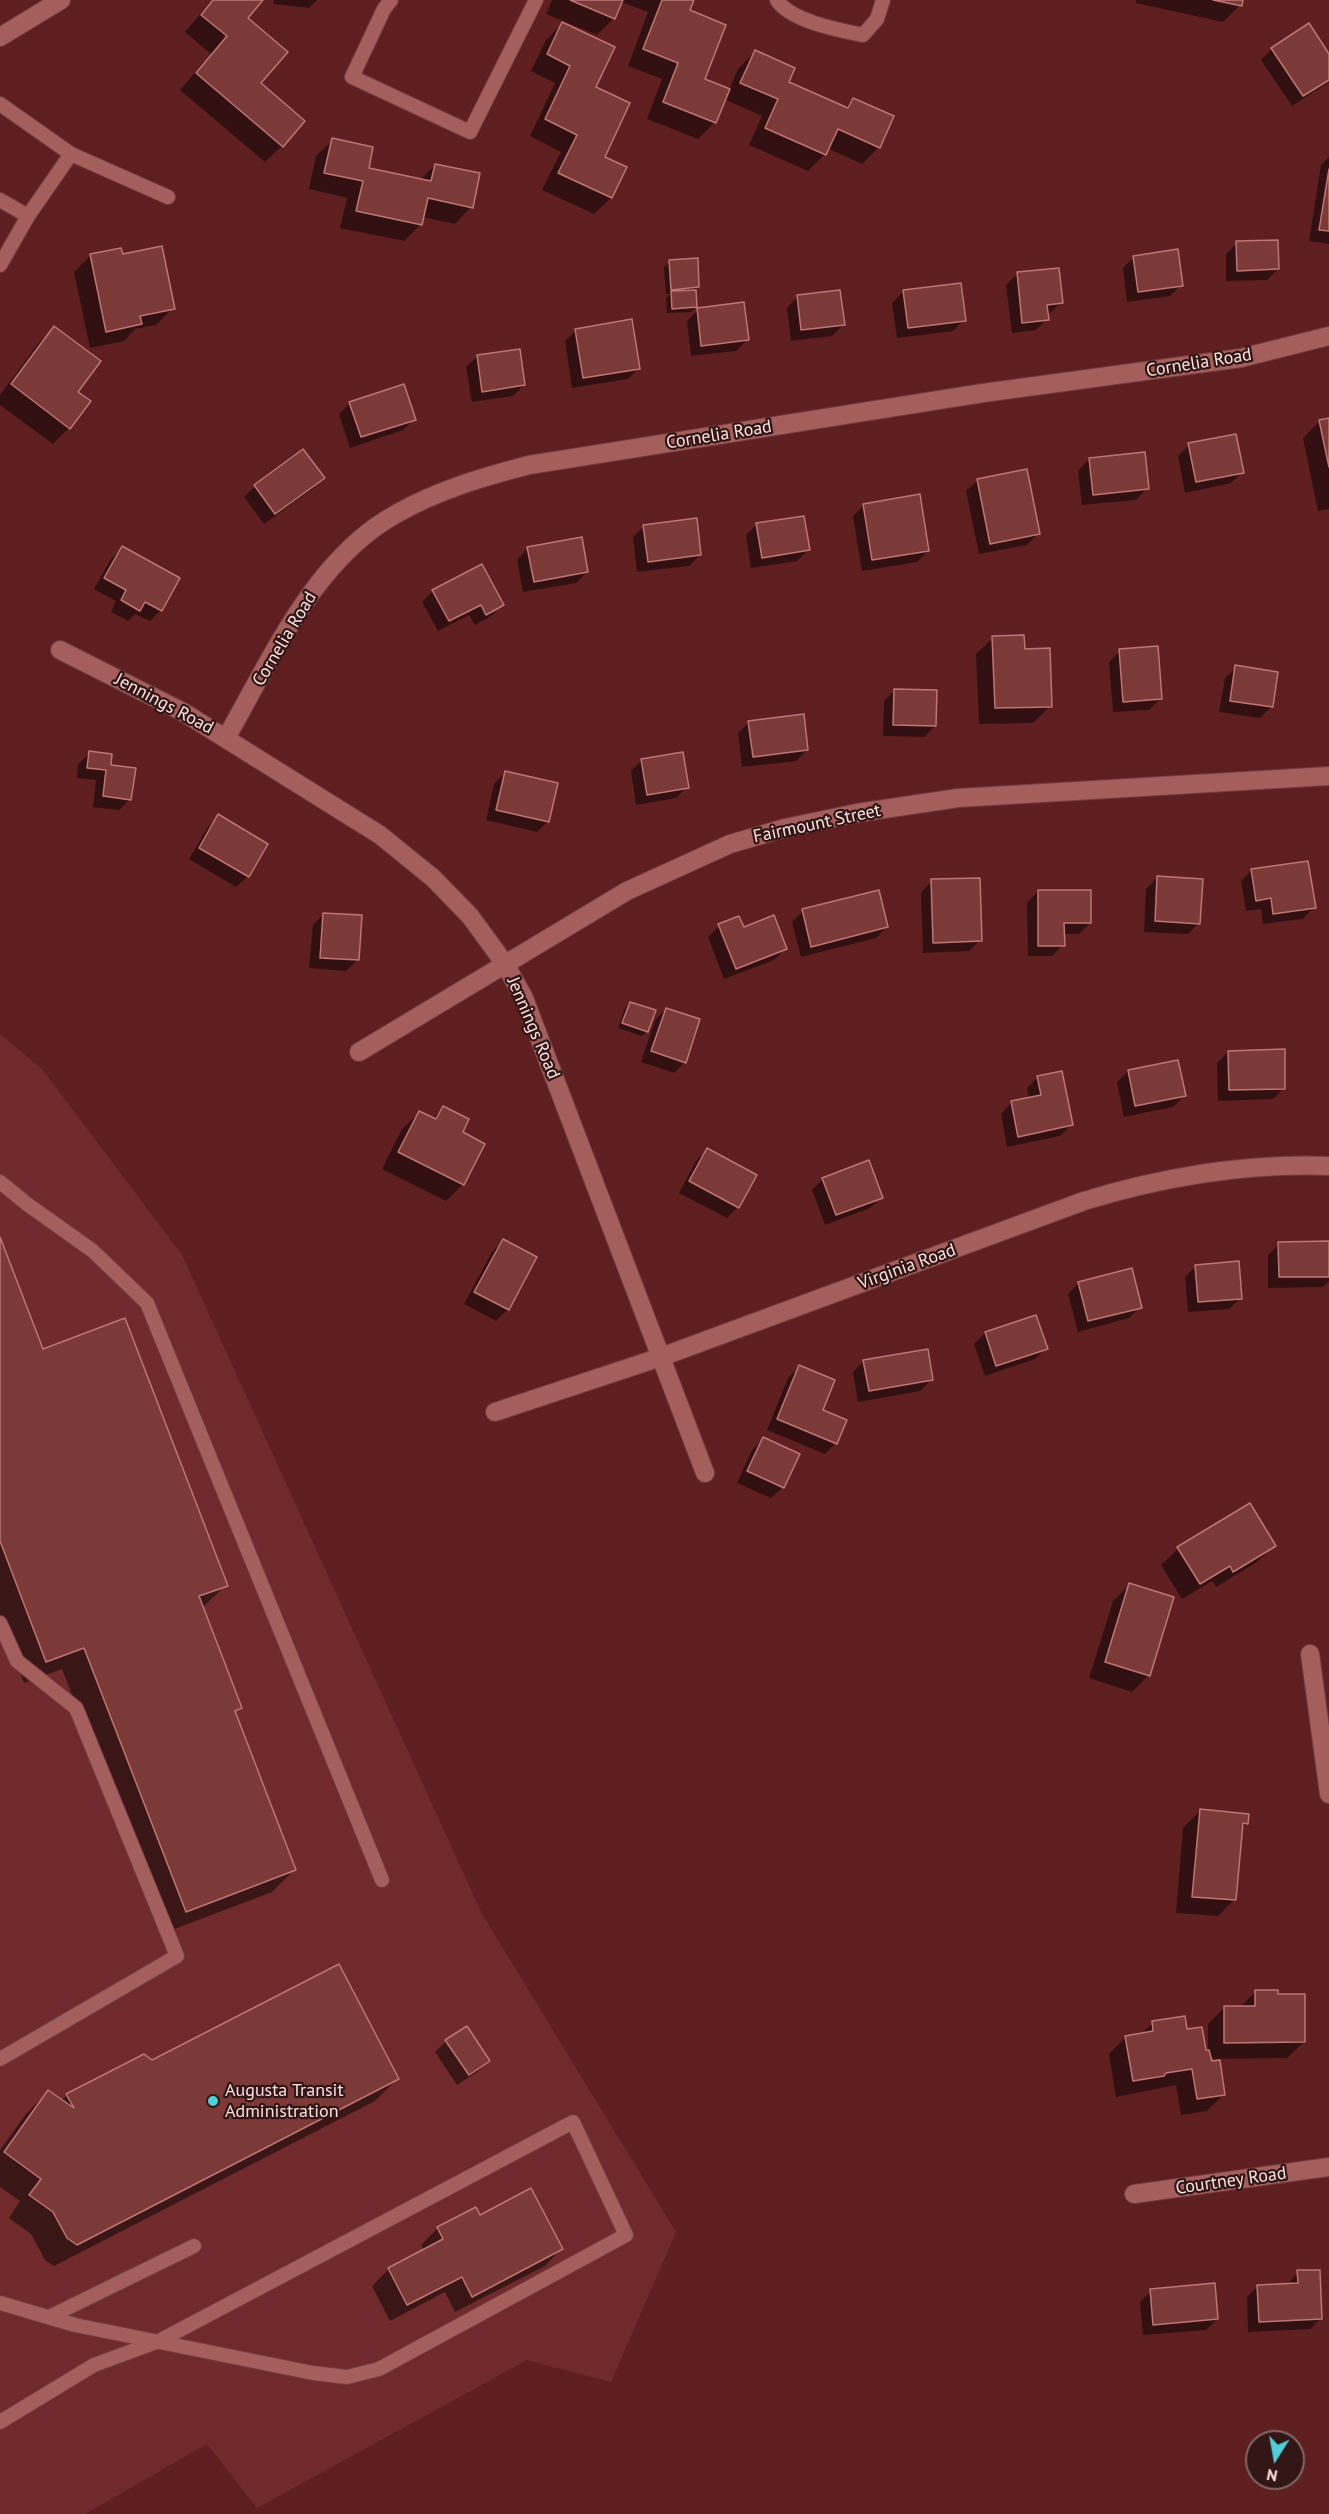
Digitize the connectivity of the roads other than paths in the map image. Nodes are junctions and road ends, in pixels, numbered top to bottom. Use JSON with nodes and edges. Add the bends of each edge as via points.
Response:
{"nodes":[{"id":1,"x":61,"y":0,"type":"edge"},
{"id":2,"x":390,"y":0,"type":"edge"},
{"id":3,"x":536,"y":0,"type":"edge"},
{"id":4,"x":777,"y":0,"type":"edge"},
{"id":5,"x":883,"y":0,"type":"edge"},
{"id":6,"x":0,"y":37,"type":"edge"},
{"id":7,"x":2,"y":110,"type":"edge"},
{"id":8,"x":71,"y":154,"type":"junction"},
{"id":9,"x":168,"y":197,"type":"dead end"},
{"id":10,"x":0,"y":200,"type":"edge"},
{"id":11,"x":28,"y":216,"type":"junction"},
{"id":12,"x":0,"y":265,"type":"edge"},
{"id":13,"x":1329,"y":336,"type":"edge"},
{"id":14,"x":60,"y":650,"type":"dead end"},
{"id":15,"x":226,"y":738,"type":"junction"},
{"id":16,"x":1329,"y":776,"type":"edge"},
{"id":17,"x":505,"y":964,"type":"junction"},
{"id":18,"x":359,"y":1052,"type":"dead end"},
{"id":19,"x":1329,"y":1166,"type":"edge"},
{"id":20,"x":0,"y":1182,"type":"edge"},
{"id":21,"x":661,"y":1357,"type":"junction"},
{"id":22,"x":495,"y":1412,"type":"dead end"},
{"id":23,"x":705,"y":1473,"type":"dead end"},
{"id":24,"x":0,"y":1623,"type":"edge"},
{"id":25,"x":1310,"y":1654,"type":"dead end"},
{"id":26,"x":1329,"y":1794,"type":"edge"},
{"id":27,"x":382,"y":1880,"type":"dead end"},
{"id":28,"x":0,"y":2059,"type":"edge"},
{"id":29,"x":1329,"y":2167,"type":"edge"},
{"id":30,"x":1134,"y":2194,"type":"dead end"},
{"id":31,"x":194,"y":2246,"type":"dead end"},
{"id":32,"x":0,"y":2303,"type":"edge"},
{"id":33,"x":49,"y":2317,"type":"junction"},
{"id":34,"x":159,"y":2341,"type":"junction"},
{"id":35,"x":0,"y":2422,"type":"edge"}],
"edges":[{"from":1,"to":6,"type":"street"},
{"from":2,"to":3,"type":"lane","via":[[352,77],[470,132]]},
{"from":4,"to":5,"type":"lane","via":[[787,11],[836,30],[863,35],[877,19]]},
{"from":7,"to":8,"type":"lane"},
{"from":8,"to":9,"type":"lane"},
{"from":8,"to":11,"type":"lane"},
{"from":10,"to":11,"type":"lane"},
{"from":11,"to":12,"type":"lane"},
{"from":13,"to":15,"type":"street","name":"Cornelia Road","via":[[1241,358],[983,393],[529,465],[466,482],[394,514],[341,557],[307,598]]},
{"from":14,"to":15,"type":"street","name":"Jennings Road"},
{"from":15,"to":17,"type":"street","name":"Jennings Road","via":[[380,835],[433,878],[470,916]]},
{"from":16,"to":17,"type":"street","name":"Fairmount Street","via":[[958,798],[785,828],[730,844],[627,891]]},
{"from":17,"to":18,"type":"street","name":"Fairmount Street"},
{"from":17,"to":21,"type":"street","name":"Jennings Road","via":[[524,998]]},
{"from":19,"to":21,"type":"street","name":"Virginia Road","via":[[1232,1170],[1131,1187]]},
{"from":20,"to":27,"type":"lane","via":[[93,1251],[147,1303]]},
{"from":21,"to":22,"type":"street","name":"Virginia Road"},
{"from":21,"to":23,"type":"street","name":"Jennings Road"},
{"from":24,"to":28,"type":"lane","via":[[17,1661],[76,1708],[177,1956]]},
{"from":25,"to":26,"type":"street"},
{"from":29,"to":30,"type":"street","name":"Courtney Road"},
{"from":31,"to":33,"type":"lane"},
{"from":32,"to":33,"type":"lane"},
{"from":33,"to":34,"type":"lane"},
{"from":34,"to":34,"type":"lane","via":[[573,2122],[626,2235],[379,2369],[347,2377]]},
{"from":34,"to":35,"type":"lane","via":[[94,2365]]}]}
